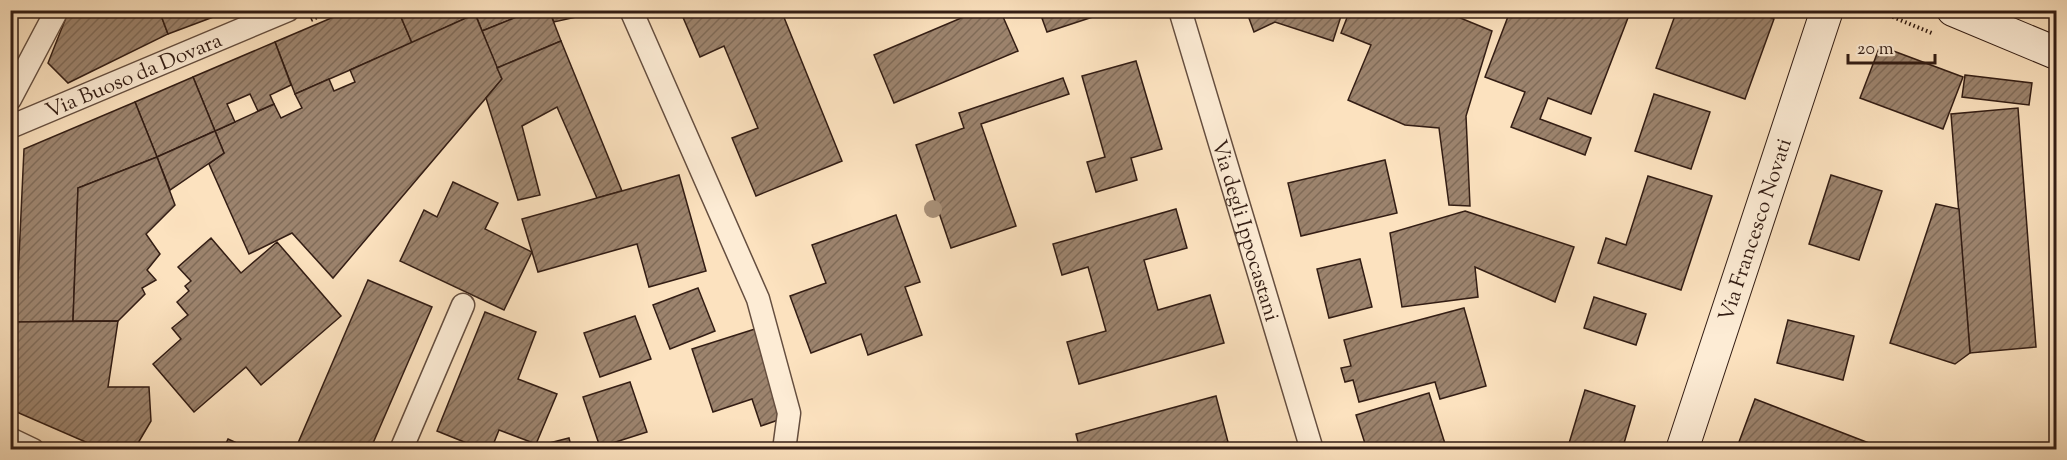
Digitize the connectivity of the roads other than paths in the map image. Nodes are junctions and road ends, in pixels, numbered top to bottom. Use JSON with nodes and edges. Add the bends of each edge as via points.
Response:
{"nodes":[{"id":1,"x":57,"y":10,"type":"edge"},
{"id":2,"x":288,"y":10,"type":"edge"},
{"id":3,"x":631,"y":10,"type":"edge"},
{"id":4,"x":1180,"y":10,"type":"edge"},
{"id":5,"x":1827,"y":10,"type":"edge"},
{"id":6,"x":1953,"y":10,"type":"edge"},
{"id":7,"x":2056,"y":53,"type":"edge"},
{"id":8,"x":10,"y":99,"type":"edge"},
{"id":9,"x":10,"y":127,"type":"edge"},
{"id":10,"x":463,"y":305,"type":"dead end"},
{"id":11,"x":10,"y":439,"type":"edge"},
{"id":12,"x":33,"y":450,"type":"edge"},
{"id":13,"x":401,"y":450,"type":"edge"},
{"id":14,"x":784,"y":450,"type":"edge"},
{"id":15,"x":1311,"y":450,"type":"edge"},
{"id":16,"x":1682,"y":450,"type":"edge"}],
"edges":[{"from":1,"to":8,"type":"street"},
{"from":2,"to":9,"type":"street","name":"Via Buoso da Dovara"},
{"from":3,"to":14,"type":"street","via":[[758,299],[789,413]]},
{"from":4,"to":15,"type":"street","name":"Via degli Ippocastani"},
{"from":5,"to":16,"type":"street","name":"Via Francesco Novati"},
{"from":6,"to":7,"type":"street"},
{"from":10,"to":13,"type":"street"},
{"from":11,"to":12,"type":"street"}]}
